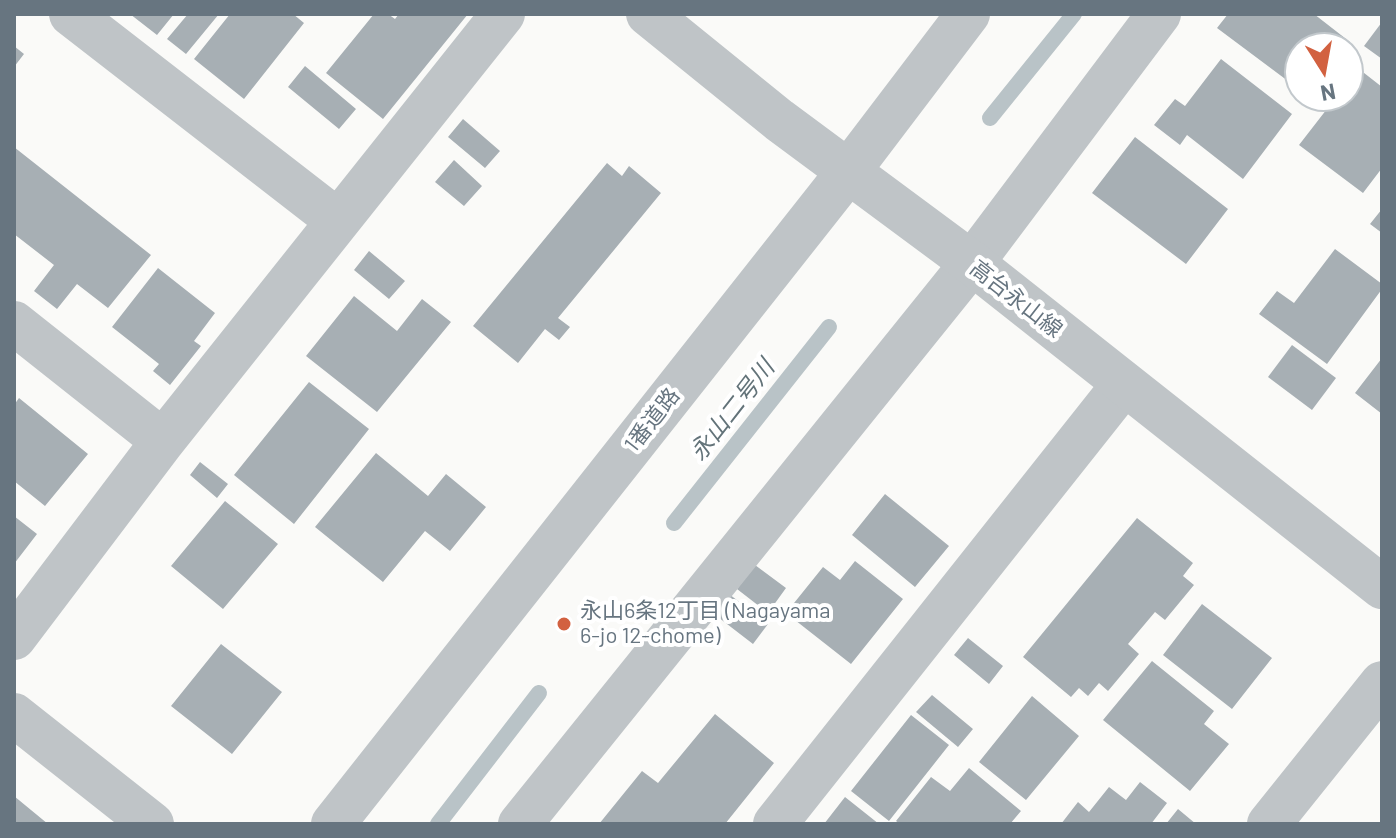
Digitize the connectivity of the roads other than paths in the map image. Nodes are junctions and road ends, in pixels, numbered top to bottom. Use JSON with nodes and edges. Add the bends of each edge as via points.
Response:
{"nodes":[{"id":1,"x":71,"y":14,"type":"edge"},
{"id":2,"x":503,"y":14,"type":"edge"},
{"id":3,"x":648,"y":14,"type":"edge"},
{"id":4,"x":968,"y":14,"type":"edge"},
{"id":5,"x":1159,"y":14,"type":"edge"},
{"id":6,"x":848,"y":172,"type":"junction"},
{"id":7,"x":338,"y":221,"type":"junction"},
{"id":8,"x":972,"y":263,"type":"junction"},
{"id":9,"x":14,"y":323,"type":"edge"},
{"id":10,"x":1124,"y":384,"type":"junction"},
{"id":11,"x":163,"y":441,"type":"junction"},
{"id":12,"x":1382,"y":587,"type":"edge"},
{"id":13,"x":14,"y":638,"type":"edge"},
{"id":14,"x":1382,"y":683,"type":"edge"},
{"id":15,"x":14,"y":715,"type":"edge"},
{"id":16,"x":152,"y":824,"type":"edge"},
{"id":17,"x":333,"y":824,"type":"edge"},
{"id":18,"x":520,"y":824,"type":"edge"},
{"id":19,"x":775,"y":824,"type":"edge"},
{"id":20,"x":1269,"y":824,"type":"edge"}],
"edges":[{"from":1,"to":7,"type":"street"},
{"from":2,"to":7,"type":"street"},
{"from":3,"to":6,"type":"street","name":"高台永山線"},
{"from":4,"to":6,"type":"street","name":"1番道路"},
{"from":5,"to":8,"type":"street"},
{"from":6,"to":8,"type":"street","name":"高台永山線"},
{"from":6,"to":17,"type":"street","name":"1番道路"},
{"from":7,"to":11,"type":"street"},
{"from":8,"to":10,"type":"street","name":"高台永山線"},
{"from":8,"to":18,"type":"street"},
{"from":9,"to":11,"type":"street"},
{"from":10,"to":12,"type":"street","name":"高台永山線"},
{"from":10,"to":19,"type":"street"},
{"from":11,"to":13,"type":"street"},
{"from":14,"to":20,"type":"street"},
{"from":15,"to":16,"type":"street"}]}
